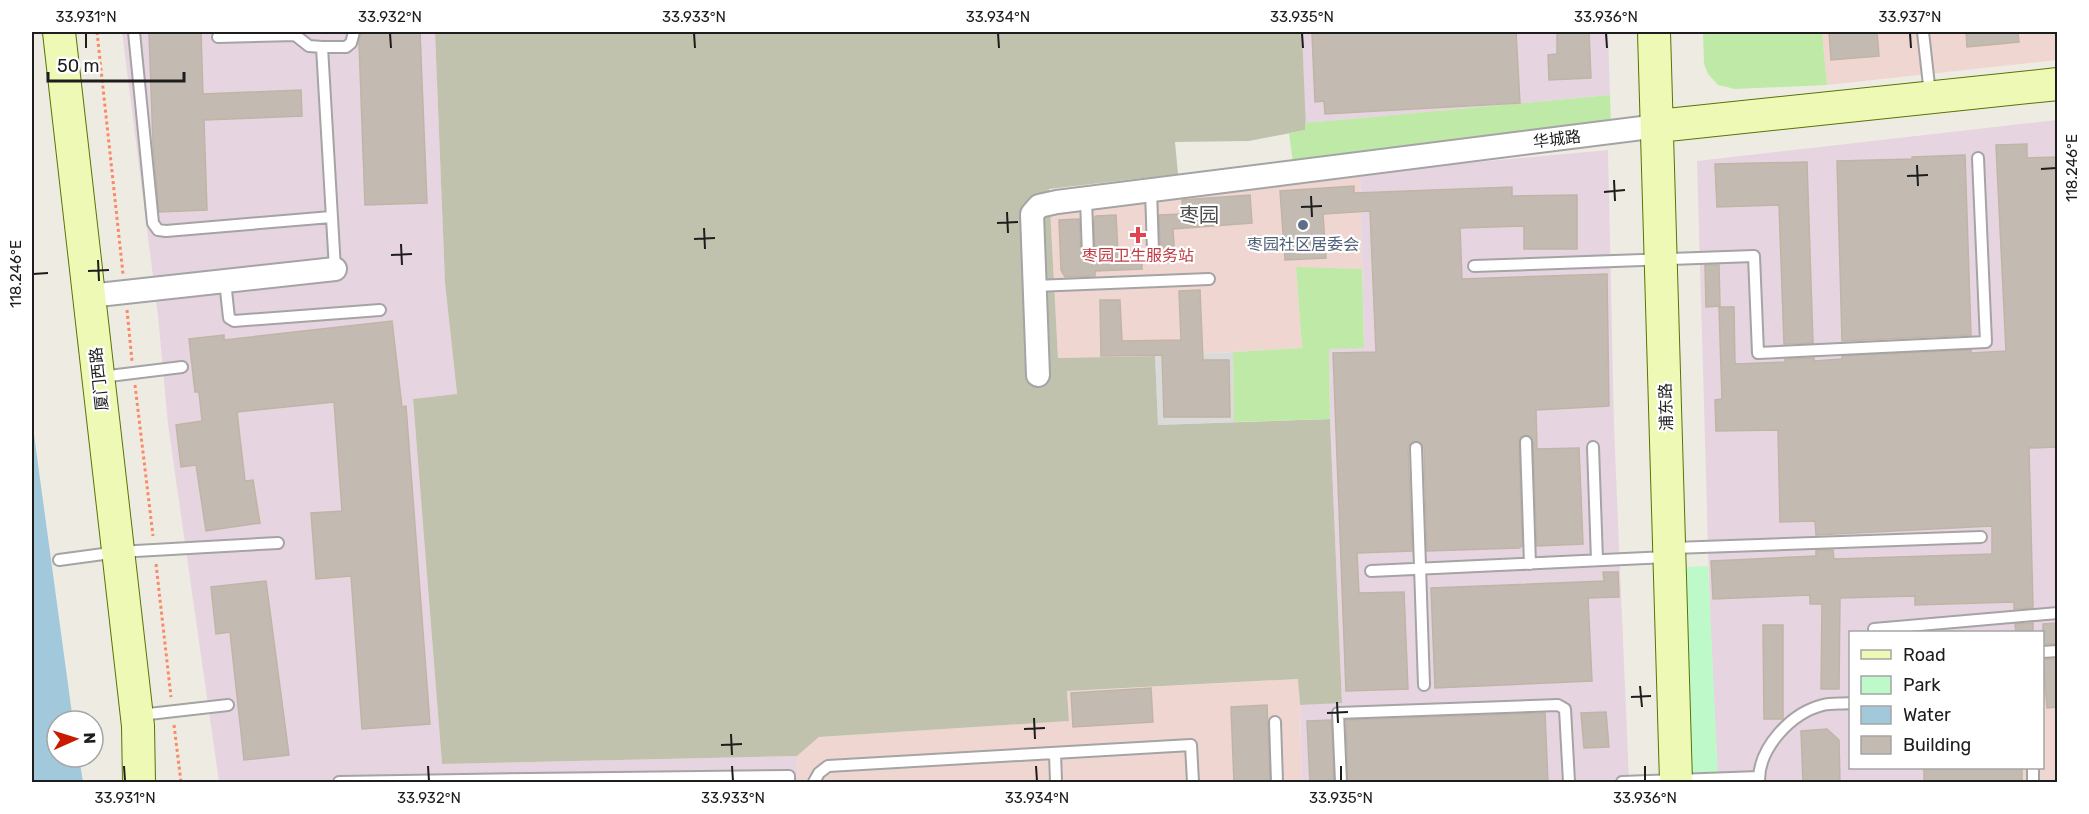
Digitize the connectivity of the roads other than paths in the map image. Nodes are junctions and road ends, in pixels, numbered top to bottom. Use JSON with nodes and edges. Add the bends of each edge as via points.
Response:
{"nodes":[{"id":1,"x":59,"y":32,"type":"edge"},
{"id":2,"x":134,"y":32,"type":"edge"},
{"id":3,"x":354,"y":32,"type":"edge"},
{"id":4,"x":1654,"y":32,"type":"edge"},
{"id":5,"x":1923,"y":32,"type":"edge"},
{"id":6,"x":218,"y":37,"type":"dead end"},
{"id":7,"x":322,"y":47,"type":"junction"},
{"id":8,"x":2058,"y":84,"type":"edge"},
{"id":9,"x":1930,"y":97,"type":"junction"},
{"id":10,"x":1658,"y":126,"type":"junction"},
{"id":11,"x":1978,"y":159,"type":"dead end"},
{"id":12,"x":1151,"y":190,"type":"junction"},
{"id":13,"x":1086,"y":198,"type":"junction"},
{"id":14,"x":331,"y":217,"type":"junction"},
{"id":15,"x":1153,"y":251,"type":"dead end"},
{"id":16,"x":1088,"y":256,"type":"dead end"},
{"id":17,"x":1662,"y":259,"type":"junction"},
{"id":18,"x":1474,"y":266,"type":"dead end"},
{"id":19,"x":335,"y":269,"type":"joint"},
{"id":20,"x":1209,"y":279,"type":"dead end"},
{"id":21,"x":225,"y":280,"type":"junction"},
{"id":22,"x":1035,"y":286,"type":"junction"},
{"id":23,"x":89,"y":296,"type":"junction"},
{"id":24,"x":380,"y":310,"type":"dead end"},
{"id":25,"x":182,"y":367,"type":"dead end"},
{"id":26,"x":1038,"y":375,"type":"dead end"},
{"id":27,"x":99,"y":377,"type":"junction"},
{"id":28,"x":1526,"y":442,"type":"dead end"},
{"id":29,"x":1593,"y":447,"type":"dead end"},
{"id":30,"x":1416,"y":448,"type":"dead end"},
{"id":31,"x":1981,"y":537,"type":"dead end"},
{"id":32,"x":278,"y":543,"type":"dead end"},
{"id":33,"x":118,"y":552,"type":"junction"},
{"id":34,"x":1670,"y":553,"type":"junction"},
{"id":35,"x":59,"y":560,"type":"dead end"},
{"id":36,"x":1597,"y":560,"type":"junction"},
{"id":37,"x":1530,"y":564,"type":"junction"},
{"id":38,"x":1420,"y":569,"type":"junction"},
{"id":39,"x":1371,"y":571,"type":"dead end"},
{"id":40,"x":2058,"y":612,"type":"edge"},
{"id":41,"x":1874,"y":631,"type":"edge"},
{"id":42,"x":1424,"y":685,"type":"dead end"},
{"id":43,"x":1849,"y":703,"type":"edge"},
{"id":44,"x":228,"y":705,"type":"dead end"},
{"id":45,"x":137,"y":720,"type":"junction"},
{"id":46,"x":1275,"y":722,"type":"dead end"},
{"id":47,"x":1055,"y":753,"type":"junction"},
{"id":48,"x":1759,"y":780,"type":"edge"},
{"id":49,"x":530,"y":781,"type":"edge"},
{"id":50,"x":1676,"y":781,"type":"edge"},
{"id":51,"x":139,"y":783,"type":"edge"},
{"id":52,"x":154,"y":783,"type":"edge"},
{"id":53,"x":339,"y":783,"type":"edge"},
{"id":54,"x":789,"y":783,"type":"edge"},
{"id":55,"x":814,"y":783,"type":"edge"},
{"id":56,"x":1056,"y":783,"type":"edge"},
{"id":57,"x":1193,"y":783,"type":"edge"},
{"id":58,"x":1277,"y":783,"type":"edge"},
{"id":59,"x":1341,"y":783,"type":"edge"},
{"id":60,"x":1569,"y":783,"type":"edge"},
{"id":61,"x":1622,"y":783,"type":"edge"}],
"edges":[{"from":1,"to":23,"type":"street","name":"厦门西路"},
{"from":2,"to":14,"type":"lane","via":[[153,223],[158,230]]},
{"from":3,"to":7,"type":"lane","via":[[346,46]]},
{"from":4,"to":10,"type":"street","name":"浦东路"},
{"from":5,"to":9,"type":"lane"},
{"from":6,"to":7,"type":"lane","via":[[295,35],[309,46]]},
{"from":7,"to":14,"type":"lane"},
{"from":8,"to":9,"type":"street","name":"华城路"},
{"from":9,"to":10,"type":"street","name":"华城路"},
{"from":10,"to":12,"type":"street","name":"华城路"},
{"from":10,"to":17,"type":"street","name":"浦东路"},
{"from":11,"to":17,"type":"lane","via":[[1986,342],[1758,353],[1754,256]]},
{"from":12,"to":13,"type":"street","name":"华城路"},
{"from":12,"to":15,"type":"lane"},
{"from":13,"to":16,"type":"lane"},
{"from":13,"to":22,"type":"street","name":"华城路","via":[[1039,206],[1032,214]]},
{"from":14,"to":19,"type":"lane"},
{"from":17,"to":18,"type":"lane"},
{"from":17,"to":34,"type":"street","name":"浦东路"},
{"from":19,"to":21,"type":"street"},
{"from":20,"to":22,"type":"lane"},
{"from":21,"to":23,"type":"street"},
{"from":21,"to":24,"type":"lane","via":[[229,318],[234,321]]},
{"from":22,"to":26,"type":"street"},
{"from":23,"to":27,"type":"street","name":"厦门西路"},
{"from":25,"to":27,"type":"lane"},
{"from":27,"to":33,"type":"street","name":"厦门西路"},
{"from":28,"to":37,"type":"lane"},
{"from":29,"to":36,"type":"lane"},
{"from":30,"to":38,"type":"lane"},
{"from":31,"to":34,"type":"lane"},
{"from":32,"to":33,"type":"lane"},
{"from":33,"to":35,"type":"lane"},
{"from":33,"to":45,"type":"street","name":"厦门西路"},
{"from":34,"to":36,"type":"lane"},
{"from":34,"to":50,"type":"street","name":"浦东路"},
{"from":36,"to":37,"type":"lane"},
{"from":37,"to":38,"type":"lane"},
{"from":38,"to":39,"type":"lane"},
{"from":38,"to":42,"type":"lane"},
{"from":40,"to":41,"type":"lane"},
{"from":43,"to":48,"type":"lane","via":[[1822,705],[1777,732]]},
{"from":44,"to":45,"type":"lane","via":[[172,711]]},
{"from":45,"to":51,"type":"street"},
{"from":45,"to":52,"type":"street"},
{"from":46,"to":58,"type":"lane"},
{"from":47,"to":55,"type":"lane","via":[[828,766]]},
{"from":47,"to":56,"type":"lane"},
{"from":47,"to":57,"type":"lane","via":[[1191,745]]},
{"from":48,"to":50,"type":"lane"},
{"from":49,"to":53,"type":"lane"},
{"from":49,"to":54,"type":"lane","via":[[789,776]]},
{"from":50,"to":61,"type":"lane"},
{"from":59,"to":60,"type":"lane","via":[[1338,713],[1558,705],[1565,709]]}]}
